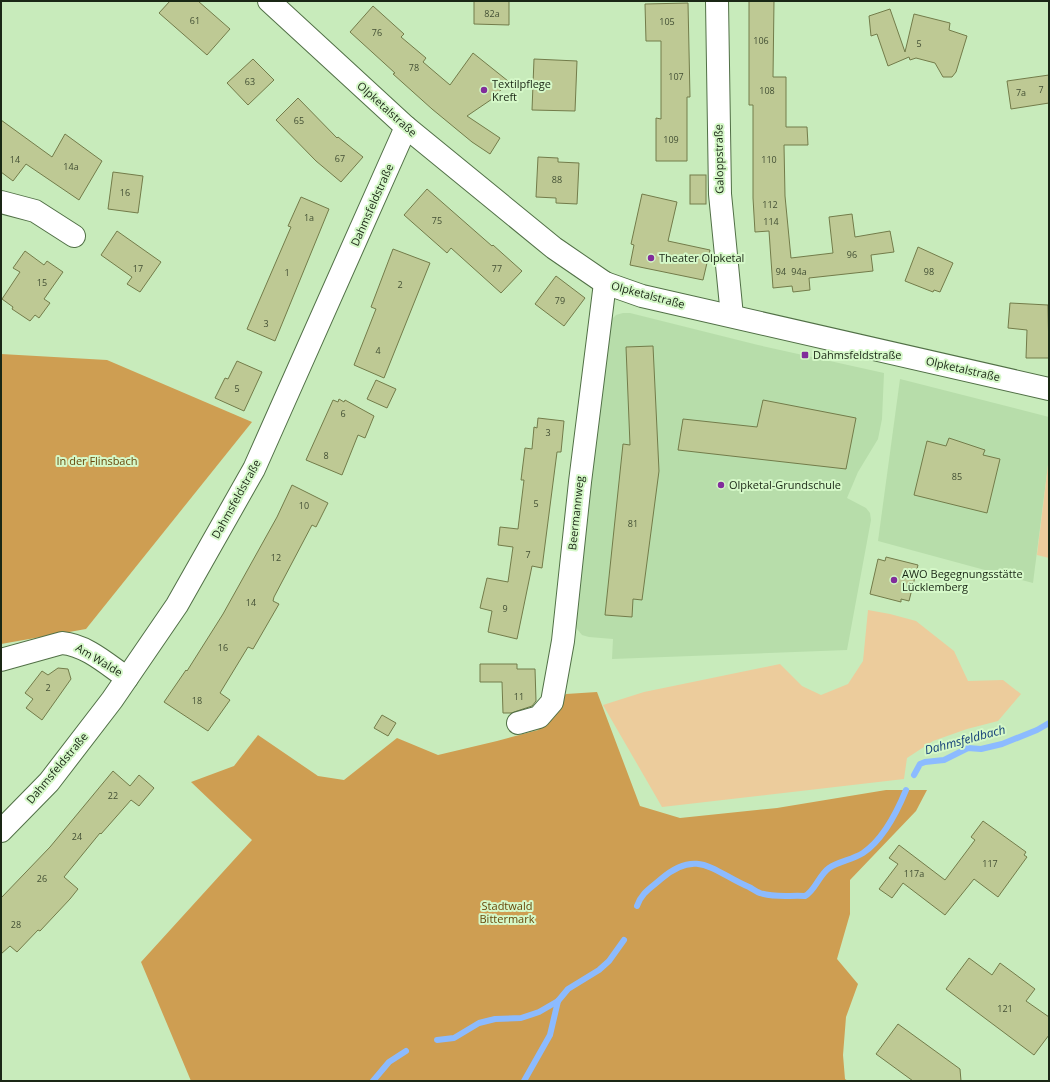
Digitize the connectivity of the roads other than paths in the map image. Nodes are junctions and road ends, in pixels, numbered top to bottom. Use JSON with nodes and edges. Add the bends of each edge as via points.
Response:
{"nodes":[{"id":1,"x":269,"y":1,"type":"edge"},
{"id":2,"x":717,"y":1,"type":"edge"},
{"id":3,"x":406,"y":127,"type":"junction"},
{"id":4,"x":1,"y":202,"type":"edge"},
{"id":5,"x":74,"y":236,"type":"dead end"},
{"id":6,"x":605,"y":283,"type":"junction"},
{"id":7,"x":732,"y":316,"type":"junction"},
{"id":8,"x":1049,"y":389,"type":"edge"},
{"id":9,"x":1,"y":660,"type":"edge"},
{"id":10,"x":127,"y":678,"type":"junction"},
{"id":11,"x":518,"y":722,"type":"dead end"},
{"id":12,"x":1,"y":832,"type":"edge"}],
"edges":[{"from":1,"to":3,"type":"street","name":"Olpketalstraße"},
{"from":2,"to":7,"type":"street","name":"Galoppstraße","via":[[720,194]]},
{"from":3,"to":6,"type":"street","name":"Olpketalstraße","via":[[554,248]]},
{"from":3,"to":10,"type":"street","name":"Dahmsfeldstraße","via":[[254,469],[177,604]]},
{"from":4,"to":5,"type":"street","via":[[35,211]]},
{"from":6,"to":7,"type":"street","name":"Olpketalstraße","via":[[635,294]]},
{"from":6,"to":11,"type":"street","name":"Beermannweg","via":[[563,641],[552,702],[539,717]]},
{"from":7,"to":8,"type":"street","name":"Olpketalstraße"},
{"from":9,"to":10,"type":"street","name":"Am Walde","via":[[62,643],[71,644],[83,648]]},
{"from":10,"to":12,"type":"street","name":"Dahmsfeldstraße","via":[[49,782]]}]}
